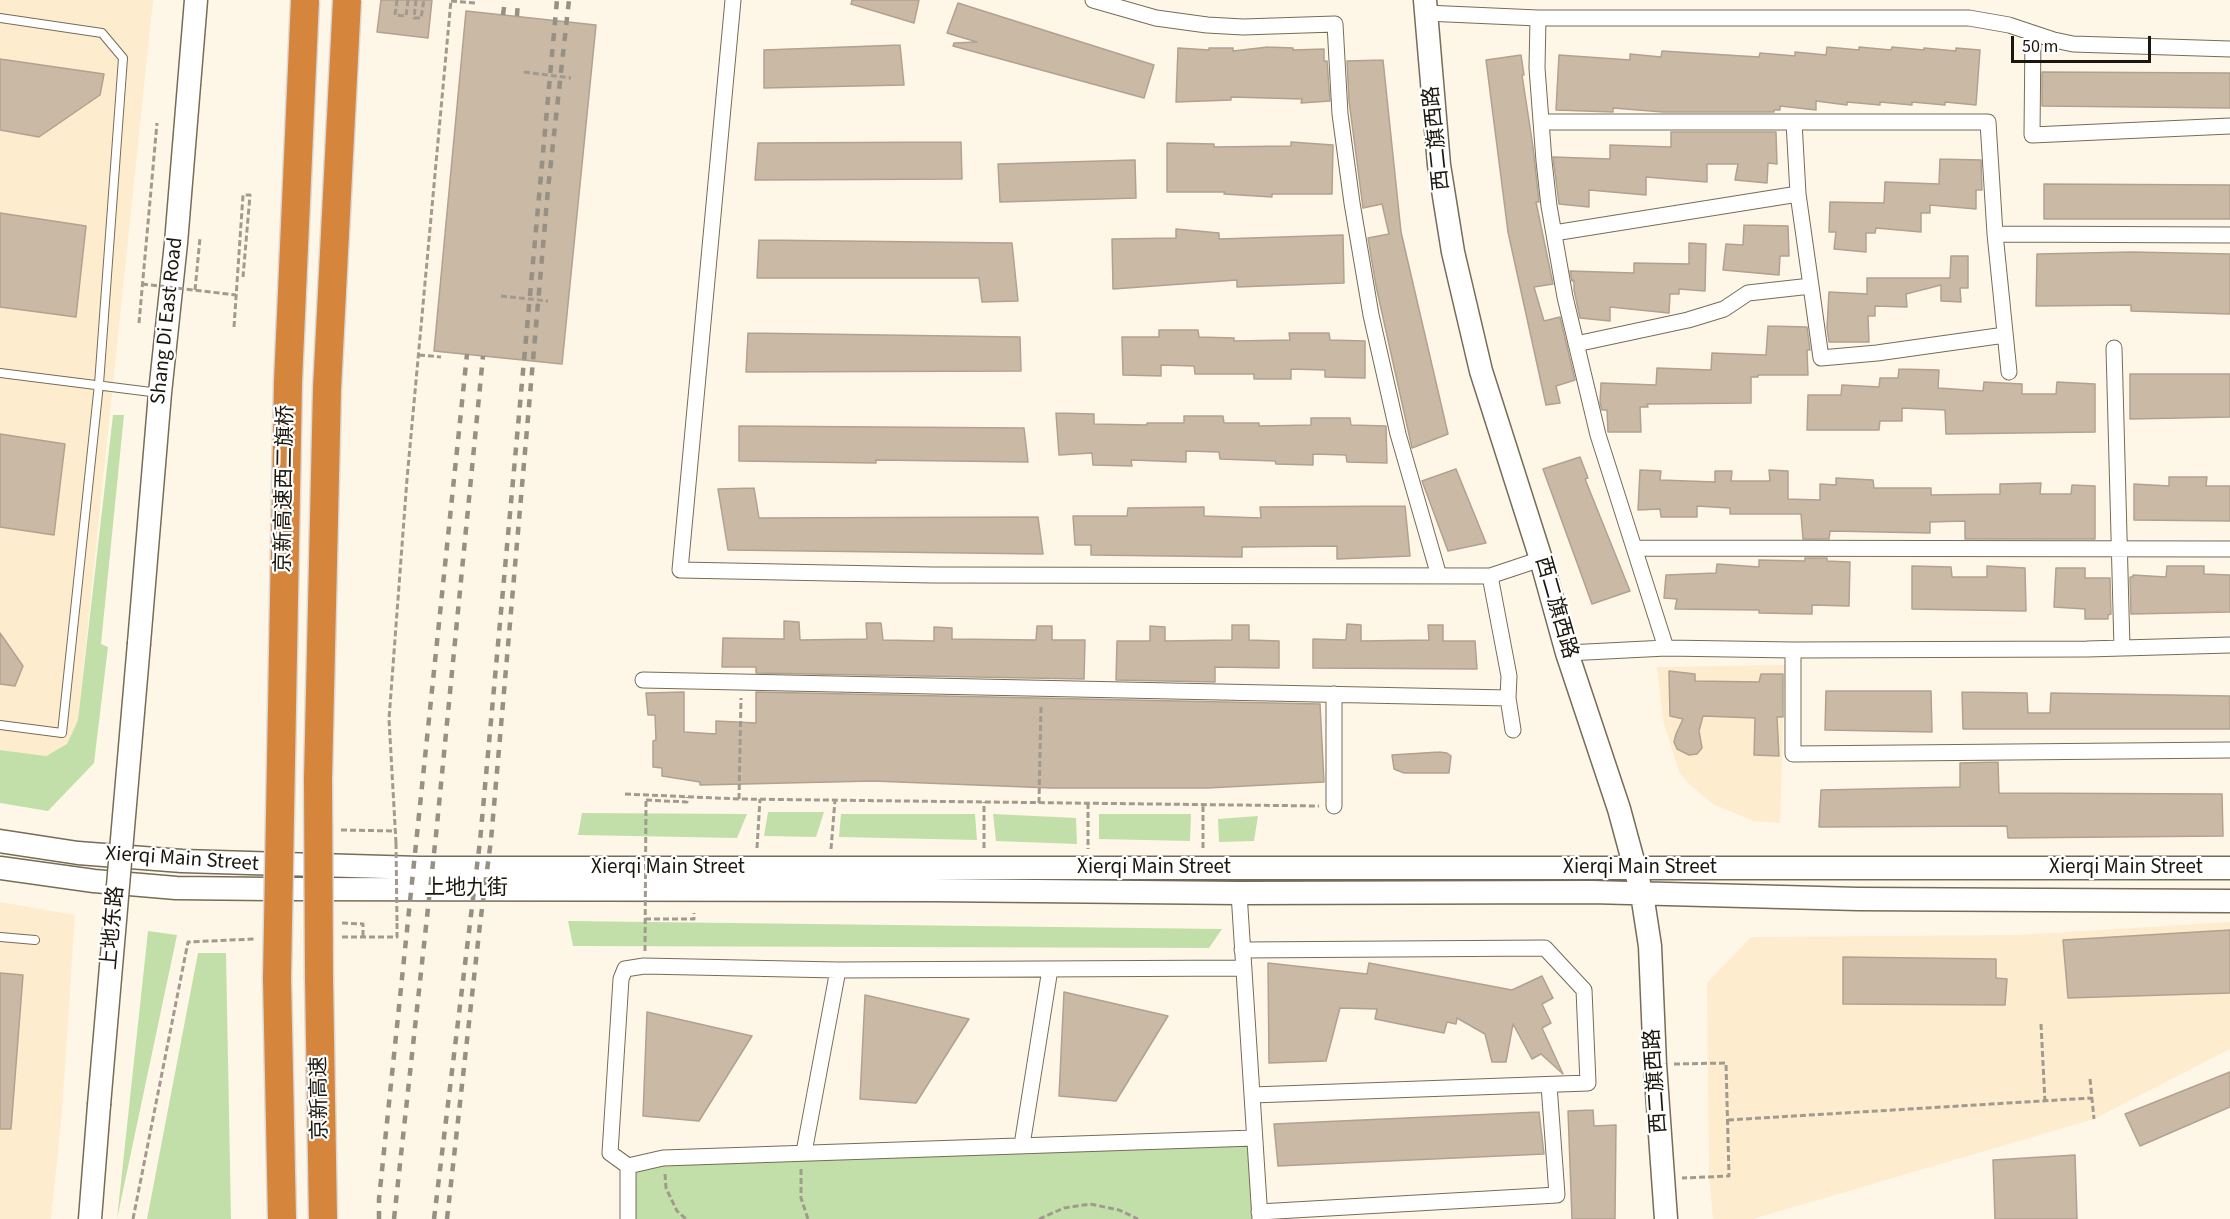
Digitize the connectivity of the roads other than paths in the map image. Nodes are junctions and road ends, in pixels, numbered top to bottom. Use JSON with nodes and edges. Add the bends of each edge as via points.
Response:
{"nodes":[{"id":1,"x":196,"y":0,"type":"edge"},
{"id":2,"x":305,"y":0,"type":"edge"},
{"id":3,"x":347,"y":0,"type":"edge"},
{"id":4,"x":356,"y":0,"type":"edge"},
{"id":5,"x":733,"y":0,"type":"edge"},
{"id":6,"x":1093,"y":0,"type":"edge"},
{"id":7,"x":1425,"y":7,"type":"edge"},
{"id":8,"x":0,"y":18,"type":"edge"},
{"id":9,"x":1538,"y":18,"type":"junction"},
{"id":10,"x":2033,"y":34,"type":"junction"},
{"id":11,"x":2230,"y":49,"type":"edge"},
{"id":12,"x":1541,"y":122,"type":"junction"},
{"id":13,"x":1794,"y":122,"type":"junction"},
{"id":14,"x":2230,"y":126,"type":"edge"},
{"id":15,"x":339,"y":136,"type":"junction"},
{"id":16,"x":1798,"y":194,"type":"junction"},
{"id":17,"x":1554,"y":233,"type":"junction"},
{"id":18,"x":1995,"y":234,"type":"junction"},
{"id":19,"x":2230,"y":235,"type":"edge"},
{"id":20,"x":1811,"y":285,"type":"junction"},
{"id":21,"x":2005,"y":335,"type":"junction"},
{"id":22,"x":1576,"y":344,"type":"junction"},
{"id":23,"x":2114,"y":348,"type":"dead end"},
{"id":24,"x":0,"y":372,"type":"edge"},
{"id":25,"x":2009,"y":372,"type":"dead end"},
{"id":26,"x":99,"y":384,"type":"junction"},
{"id":27,"x":160,"y":393,"type":"junction"},
{"id":28,"x":1635,"y":548,"type":"junction"},
{"id":29,"x":2120,"y":548,"type":"junction"},
{"id":30,"x":2230,"y":549,"type":"edge"},
{"id":31,"x":1541,"y":559,"type":"junction"},
{"id":32,"x":1439,"y":576,"type":"junction"},
{"id":33,"x":1490,"y":576,"type":"junction"},
{"id":34,"x":139,"y":643,"type":"joint"},
{"id":35,"x":2230,"y":645,"type":"edge"},
{"id":36,"x":1666,"y":648,"type":"junction"},
{"id":37,"x":2121,"y":648,"type":"junction"},
{"id":38,"x":1793,"y":650,"type":"junction"},
{"id":39,"x":1567,"y":653,"type":"junction"},
{"id":40,"x":643,"y":680,"type":"dead end"},
{"id":41,"x":1334,"y":694,"type":"junction"},
{"id":42,"x":1508,"y":698,"type":"junction"},
{"id":43,"x":0,"y":725,"type":"edge"},
{"id":44,"x":1513,"y":730,"type":"dead end"},
{"id":45,"x":2230,"y":750,"type":"edge"},
{"id":46,"x":1334,"y":806,"type":"road end"},
{"id":47,"x":0,"y":841,"type":"edge"},
{"id":48,"x":0,"y":868,"type":"edge"},
{"id":49,"x":1635,"y":868,"type":"junction"},
{"id":50,"x":2230,"y":868,"type":"edge"},
{"id":51,"x":933,"y":890,"type":"joint"},
{"id":52,"x":1239,"y":893,"type":"junction"},
{"id":53,"x":1642,"y":894,"type":"junction"},
{"id":54,"x":2230,"y":901,"type":"edge"},
{"id":55,"x":0,"y":937,"type":"edge"},
{"id":56,"x":35,"y":940,"type":"dead end"},
{"id":57,"x":1242,"y":950,"type":"junction"},
{"id":58,"x":1244,"y":968,"type":"junction"},
{"id":59,"x":1050,"y":969,"type":"junction"},
{"id":60,"x":838,"y":970,"type":"junction"},
{"id":61,"x":277,"y":978,"type":"joint"},
{"id":62,"x":319,"y":978,"type":"joint"},
{"id":63,"x":1549,"y":1085,"type":"junction"},
{"id":64,"x":1251,"y":1095,"type":"junction"},
{"id":65,"x":1254,"y":1138,"type":"junction"},
{"id":66,"x":1022,"y":1145,"type":"junction"},
{"id":67,"x":804,"y":1152,"type":"junction"},
{"id":68,"x":628,"y":1166,"type":"junction"},
{"id":69,"x":1260,"y":1216,"type":"edge"},
{"id":70,"x":90,"y":1219,"type":"edge"},
{"id":71,"x":282,"y":1219,"type":"edge"},
{"id":72,"x":323,"y":1219,"type":"edge"},
{"id":73,"x":628,"y":1219,"type":"edge"},
{"id":74,"x":1666,"y":1219,"type":"edge"}],
"edges":[{"from":1,"to":27,"type":"main road","name":"Shang Di East Road"},
{"from":2,"to":61,"type":"highway","name":"京新高速西二旗桥","bridge":true,"via":[[288,382]]},
{"from":3,"to":15,"type":"highway","name":"京新高速西二旗桥","bridge":true},
{"from":4,"to":15,"type":"highway","bridge":true},
{"from":5,"to":32,"type":"street","via":[[680,570]]},
{"from":6,"to":32,"type":"street","via":[[1156,18],[1207,25],[1335,24],[1340,114],[1371,315],[1398,434]]},
{"from":7,"to":9,"type":"street"},
{"from":7,"to":31,"type":"main road","name":"西二旗西路","via":[[1439,165],[1453,252],[1481,371]]},
{"from":8,"to":26,"type":"lane","via":[[102,33],[123,58]]},
{"from":9,"to":10,"type":"street","via":[[1969,18]]},
{"from":9,"to":12,"type":"street"},
{"from":10,"to":11,"type":"street","via":[[2073,44]]},
{"from":10,"to":14,"type":"street","via":[[2032,135]]},
{"from":12,"to":13,"type":"street"},
{"from":12,"to":17,"type":"street"},
{"from":13,"to":16,"type":"street"},
{"from":13,"to":18,"type":"street","via":[[1988,122]]},
{"from":15,"to":62,"type":"highway","name":"京新高速西二旗桥","bridge":true,"via":[[327,400],[318,779]]},
{"from":16,"to":17,"type":"street"},
{"from":16,"to":20,"type":"street"},
{"from":17,"to":22,"type":"street"},
{"from":18,"to":19,"type":"street"},
{"from":18,"to":21,"type":"street"},
{"from":20,"to":21,"type":"street","via":[[1821,358]]},
{"from":20,"to":22,"type":"street","via":[[1748,293],[1724,309],[1688,320]]},
{"from":21,"to":25,"type":"street"},
{"from":22,"to":28,"type":"street","via":[[1598,435]]},
{"from":23,"to":29,"type":"street"},
{"from":24,"to":26,"type":"lane"},
{"from":26,"to":27,"type":"lane"},
{"from":26,"to":43,"type":"lane","via":[[62,733]]},
{"from":27,"to":34,"type":"main road","name":"Shang Di East Road"},
{"from":28,"to":29,"type":"street"},
{"from":28,"to":36,"type":"street"},
{"from":29,"to":30,"type":"street"},
{"from":29,"to":37,"type":"street"},
{"from":31,"to":33,"type":"street"},
{"from":31,"to":39,"type":"main road","name":"西二旗西路"},
{"from":32,"to":33,"type":"street"},
{"from":33,"to":42,"type":"street","via":[[1509,675]]},
{"from":34,"to":70,"type":"main road","name":"上地东路","bridge":true},
{"from":35,"to":37,"type":"street"},
{"from":36,"to":38,"type":"street"},
{"from":36,"to":39,"type":"street"},
{"from":37,"to":38,"type":"street"},
{"from":38,"to":45,"type":"street","via":[[1793,754]]},
{"from":39,"to":49,"type":"main road","name":"西二旗西路"},
{"from":40,"to":41,"type":"street"},
{"from":41,"to":42,"type":"street"},
{"from":41,"to":46,"type":"street"},
{"from":42,"to":44,"type":"street"},
{"from":47,"to":49,"type":"main road","name":"Xierqi Main Street","via":[[78,853],[182,861],[419,868]]},
{"from":48,"to":51,"type":"main road","name":"上地九街","via":[[176,888]]},
{"from":49,"to":50,"type":"main road","name":"Xierqi Main Street"},
{"from":49,"to":53,"type":"main road","name":"西二旗西路"},
{"from":51,"to":52,"type":"main road","name":"Xierqi Main Street"},
{"from":52,"to":53,"type":"main road","name":"Xierqi Main Street"},
{"from":52,"to":57,"type":"street"},
{"from":53,"to":54,"type":"main road","name":"Xierqi Main Street"},
{"from":53,"to":74,"type":"main road","name":"西二旗西路","via":[[1650,946]]},
{"from":55,"to":56,"type":"lane"},
{"from":57,"to":58,"type":"street"},
{"from":57,"to":63,"type":"street","via":[[1545,948],[1584,990],[1588,1083]]},
{"from":58,"to":59,"type":"street"},
{"from":58,"to":64,"type":"street"},
{"from":59,"to":60,"type":"street"},
{"from":59,"to":66,"type":"street"},
{"from":60,"to":67,"type":"street"},
{"from":60,"to":68,"type":"street","via":[[644,966],[626,969],[621,979],[610,1153]]},
{"from":61,"to":71,"type":"highway","name":"京新高速"},
{"from":62,"to":72,"type":"highway","name":"京新高速"},
{"from":63,"to":64,"type":"street"},
{"from":63,"to":69,"type":"street","via":[[1557,1195]]},
{"from":64,"to":65,"type":"street"},
{"from":65,"to":66,"type":"street"},
{"from":65,"to":69,"type":"street"},
{"from":66,"to":67,"type":"street"},
{"from":67,"to":68,"type":"street","via":[[663,1158]]},
{"from":68,"to":73,"type":"street"}]}
